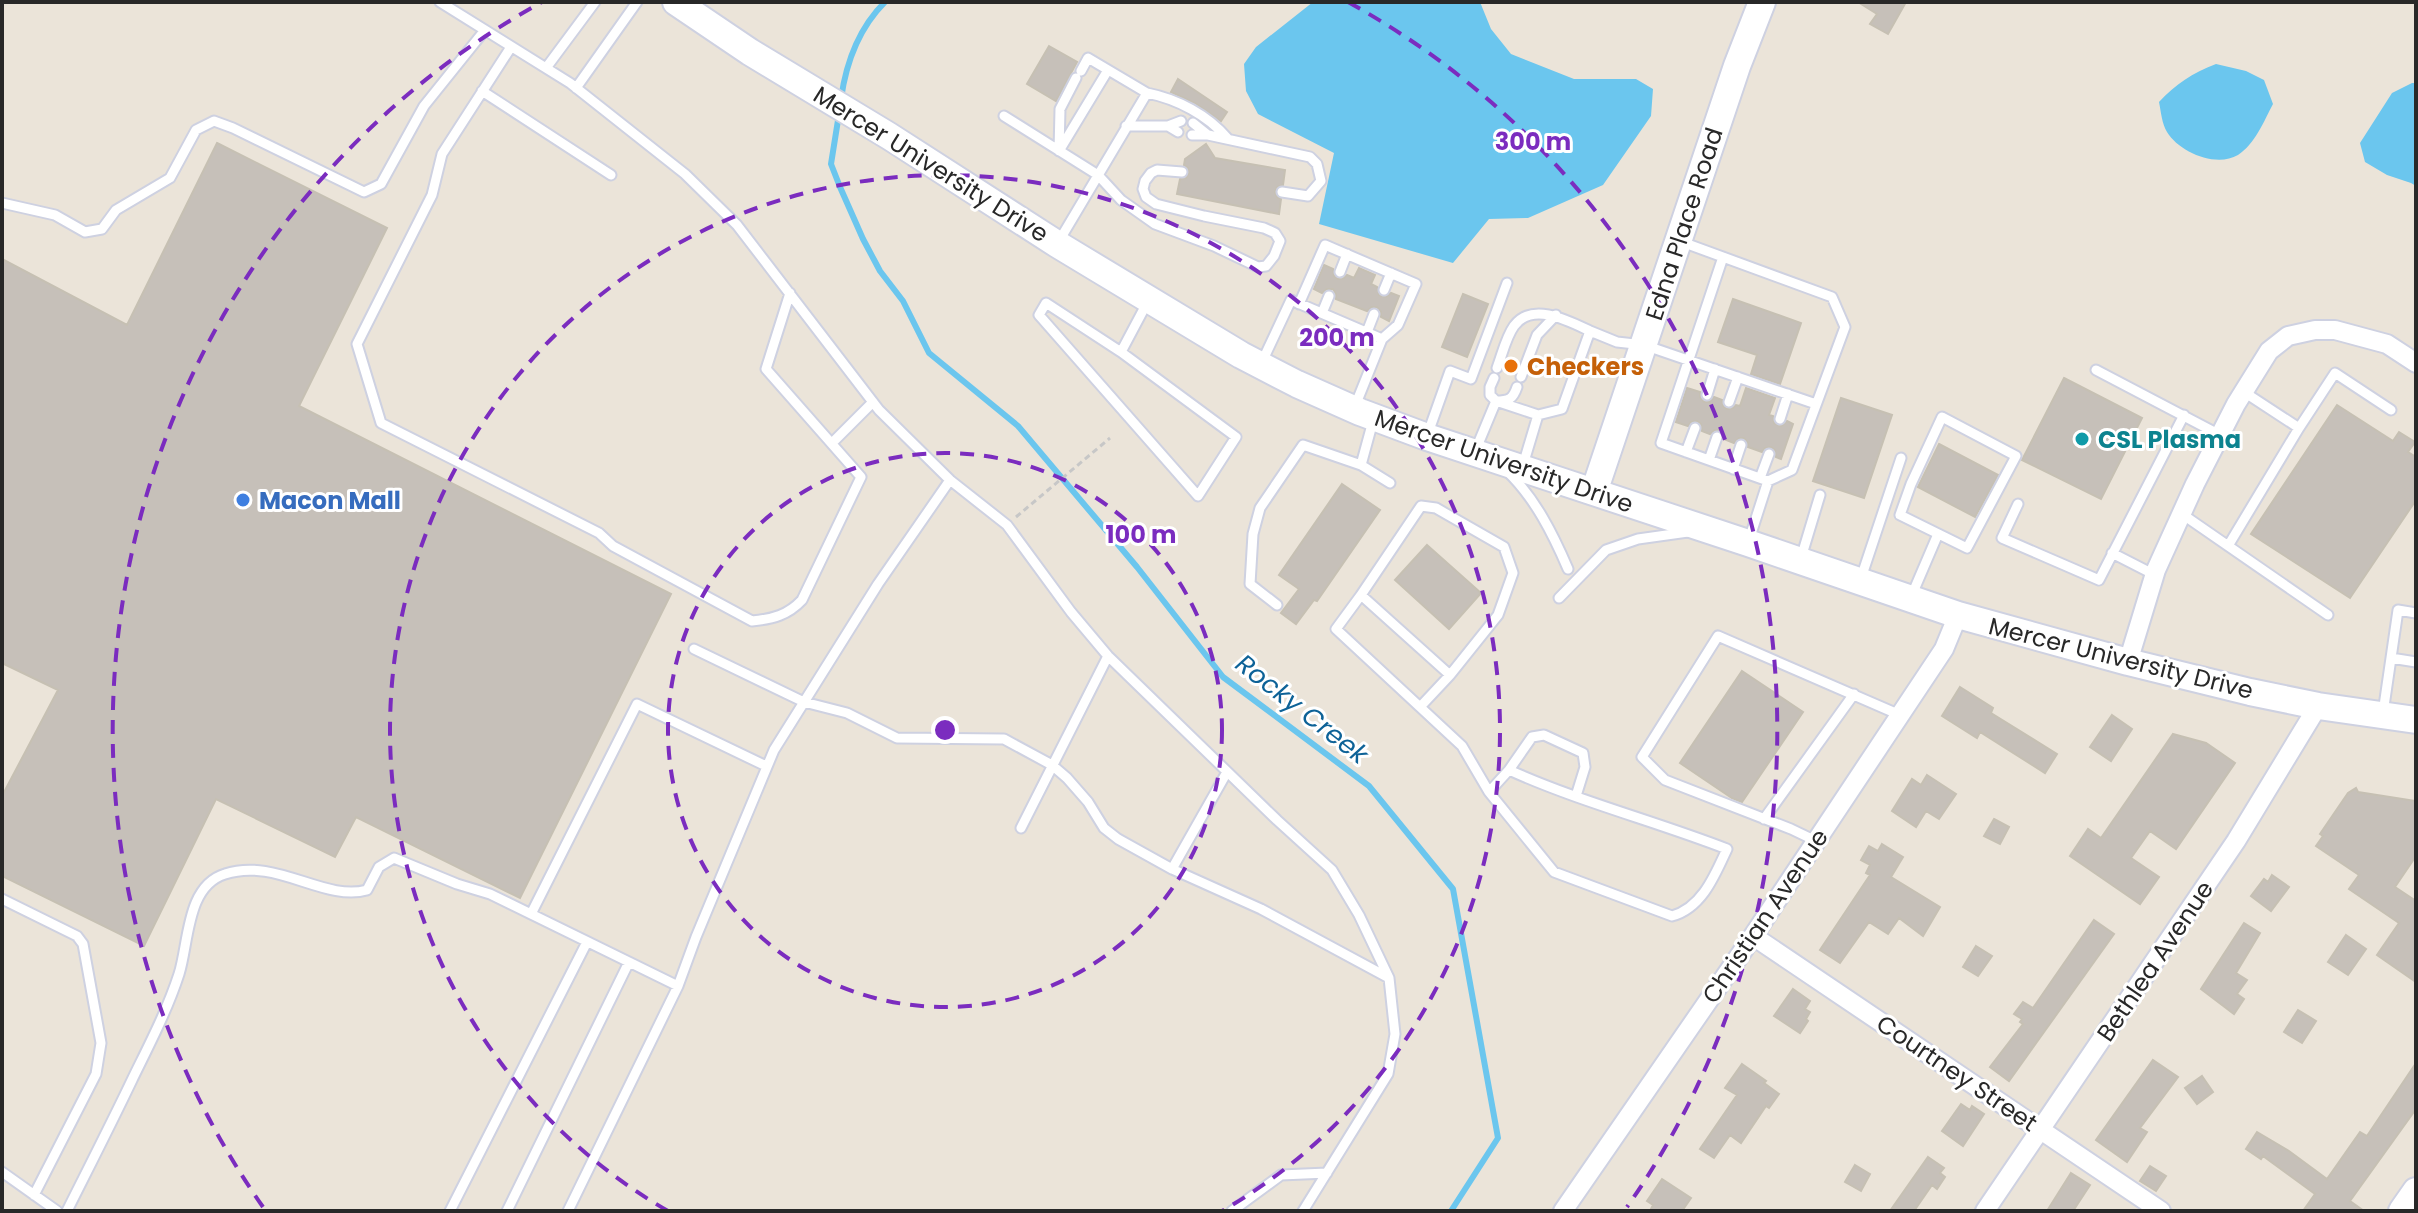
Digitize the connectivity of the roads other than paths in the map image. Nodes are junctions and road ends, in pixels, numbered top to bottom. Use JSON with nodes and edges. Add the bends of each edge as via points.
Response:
{"nodes":[{"id":1,"x":440,"y":2,"type":"edge"},
{"id":2,"x":595,"y":2,"type":"edge"},
{"id":3,"x":637,"y":2,"type":"edge"},
{"id":4,"x":676,"y":2,"type":"edge"},
{"id":5,"x":1762,"y":2,"type":"edge"},
{"id":6,"x":485,"y":30,"type":"junction"},
{"id":7,"x":511,"y":47,"type":"junction"},
{"id":8,"x":546,"y":68,"type":"junction"},
{"id":9,"x":1108,"y":70,"type":"junction"},
{"id":10,"x":576,"y":88,"type":"junction"},
{"id":11,"x":482,"y":91,"type":"junction"},
{"id":12,"x":1147,"y":93,"type":"junction"},
{"id":13,"x":1004,"y":116,"type":"dead end"},
{"id":14,"x":1181,"y":121,"type":"dead end"},
{"id":15,"x":1193,"y":123,"type":"dead end"},
{"id":16,"x":1126,"y":126,"type":"junction"},
{"id":17,"x":1168,"y":126,"type":"junction"},
{"id":18,"x":1178,"y":132,"type":"dead end"},
{"id":19,"x":1192,"y":135,"type":"dead end"},
{"id":20,"x":1208,"y":135,"type":"junction"},
{"id":21,"x":1228,"y":139,"type":"junction"},
{"id":22,"x":1059,"y":151,"type":"junction"},
{"id":23,"x":1182,"y":172,"type":"dead end"},
{"id":24,"x":611,"y":175,"type":"dead end"},
{"id":25,"x":1098,"y":175,"type":"junction"},
{"id":26,"x":1282,"y":192,"type":"dead end"},
{"id":27,"x":2,"y":203,"type":"edge"},
{"id":28,"x":1679,"y":240,"type":"junction"},
{"id":29,"x":1057,"y":244,"type":"junction"},
{"id":30,"x":1347,"y":254,"type":"junction"},
{"id":31,"x":1723,"y":257,"type":"junction"},
{"id":32,"x":1340,"y":272,"type":"dead end"},
{"id":33,"x":1391,"y":273,"type":"junction"},
{"id":34,"x":1507,"y":283,"type":"dead end"},
{"id":35,"x":1384,"y":290,"type":"dead end"},
{"id":36,"x":790,"y":293,"type":"junction"},
{"id":37,"x":1329,"y":296,"type":"dead end"},
{"id":38,"x":1149,"y":300,"type":"junction"},
{"id":39,"x":1299,"y":304,"type":"junction"},
{"id":40,"x":1322,"y":313,"type":"junction"},
{"id":41,"x":1374,"y":314,"type":"dead end"},
{"id":42,"x":1556,"y":315,"type":"junction"},
{"id":43,"x":1590,"y":331,"type":"junction"},
{"id":44,"x":1367,"y":332,"type":"junction"},
{"id":45,"x":1382,"y":339,"type":"junction"},
{"id":46,"x":1644,"y":345,"type":"junction"},
{"id":47,"x":1121,"y":352,"type":"junction"},
{"id":48,"x":1689,"y":360,"type":"junction"},
{"id":49,"x":2416,"y":363,"type":"edge"},
{"id":50,"x":1261,"y":365,"type":"junction"},
{"id":51,"x":1715,"y":369,"type":"junction"},
{"id":52,"x":2096,"y":370,"type":"dead end"},
{"id":53,"x":1738,"y":377,"type":"junction"},
{"id":54,"x":2244,"y":392,"type":"junction"},
{"id":55,"x":1788,"y":394,"type":"junction"},
{"id":56,"x":1707,"y":395,"type":"dead end"},
{"id":57,"x":1496,"y":401,"type":"junction"},
{"id":58,"x":873,"y":402,"type":"junction"},
{"id":59,"x":1729,"y":402,"type":"dead end"},
{"id":60,"x":1816,"y":404,"type":"junction"},
{"id":61,"x":2391,"y":410,"type":"dead end"},
{"id":62,"x":1364,"y":413,"type":"junction"},
{"id":63,"x":1538,"y":415,"type":"junction"},
{"id":64,"x":2184,"y":415,"type":"junction"},
{"id":65,"x":1780,"y":419,"type":"dead end"},
{"id":66,"x":1695,"y":428,"type":"dead end"},
{"id":67,"x":2299,"y":428,"type":"junction"},
{"id":68,"x":2220,"y":435,"type":"junction"},
{"id":69,"x":1427,"y":437,"type":"junction"},
{"id":70,"x":1717,"y":437,"type":"dead end"},
{"id":71,"x":832,"y":443,"type":"junction"},
{"id":72,"x":1741,"y":445,"type":"dead end"},
{"id":73,"x":1686,"y":452,"type":"junction"},
{"id":74,"x":1769,"y":454,"type":"dead end"},
{"id":75,"x":1484,"y":455,"type":"junction"},
{"id":76,"x":1901,"y":458,"type":"dead end"},
{"id":77,"x":1709,"y":460,"type":"junction"},
{"id":78,"x":1361,"y":465,"type":"junction"},
{"id":79,"x":1523,"y":468,"type":"junction"},
{"id":80,"x":1733,"y":469,"type":"junction"},
{"id":81,"x":950,"y":480,"type":"junction"},
{"id":82,"x":1764,"y":480,"type":"junction"},
{"id":83,"x":1390,"y":483,"type":"dead end"},
{"id":84,"x":1594,"y":492,"type":"junction"},
{"id":85,"x":1820,"y":495,"type":"dead end"},
{"id":86,"x":2018,"y":504,"type":"dead end"},
{"id":87,"x":2182,"y":514,"type":"junction"},
{"id":88,"x":1713,"y":531,"type":"junction"},
{"id":89,"x":1938,"y":534,"type":"junction"},
{"id":90,"x":1748,"y":543,"type":"junction"},
{"id":91,"x":2228,"y":546,"type":"junction"},
{"id":92,"x":2112,"y":553,"type":"junction"},
{"id":93,"x":1800,"y":561,"type":"junction"},
{"id":94,"x":1568,"y":569,"type":"dead end"},
{"id":95,"x":2155,"y":575,"type":"junction"},
{"id":96,"x":1860,"y":581,"type":"junction"},
{"id":97,"x":1361,"y":595,"type":"junction"},
{"id":98,"x":1559,"y":598,"type":"dead end"},
{"id":99,"x":1910,"y":599,"type":"junction"},
{"id":100,"x":1277,"y":605,"type":"dead end"},
{"id":101,"x":2416,"y":613,"type":"edge"},
{"id":102,"x":1958,"y":615,"type":"junction"},
{"id":103,"x":2328,"y":615,"type":"dead end"},
{"id":104,"x":694,"y":649,"type":"dead end"},
{"id":105,"x":1108,"y":656,"type":"junction"},
{"id":106,"x":2391,"y":658,"type":"junction"},
{"id":107,"x":2128,"y":662,"type":"junction"},
{"id":108,"x":2416,"y":662,"type":"edge"},
{"id":109,"x":1450,"y":675,"type":"junction"},
{"id":110,"x":1854,"y":694,"type":"junction"},
{"id":111,"x":804,"y":702,"type":"junction"},
{"id":112,"x":2318,"y":706,"type":"junction"},
{"id":113,"x":1420,"y":707,"type":"junction"},
{"id":114,"x":1900,"y":715,"type":"junction"},
{"id":115,"x":2383,"y":715,"type":"junction"},
{"id":116,"x":2416,"y":720,"type":"edge"},
{"id":117,"x":1052,"y":765,"type":"junction"},
{"id":118,"x":766,"y":766,"type":"junction"},
{"id":119,"x":1509,"y":770,"type":"junction"},
{"id":120,"x":1227,"y":772,"type":"junction"},
{"id":121,"x":1489,"y":792,"type":"junction"},
{"id":122,"x":1576,"y":796,"type":"junction"},
{"id":123,"x":1764,"y":819,"type":"junction"},
{"id":124,"x":1021,"y":828,"type":"dead end"},
{"id":125,"x":1816,"y":841,"type":"junction"},
{"id":126,"x":1172,"y":869,"type":"junction"},
{"id":127,"x":2,"y":899,"type":"edge"},
{"id":128,"x":531,"y":914,"type":"junction"},
{"id":129,"x":1753,"y":936,"type":"junction"},
{"id":130,"x":587,"y":942,"type":"junction"},
{"id":131,"x":629,"y":962,"type":"junction"},
{"id":132,"x":1389,"y":978,"type":"junction"},
{"id":133,"x":678,"y":986,"type":"junction"},
{"id":134,"x":2040,"y":1129,"type":"junction"},
{"id":135,"x":2,"y":1172,"type":"edge"},
{"id":136,"x":1327,"y":1173,"type":"junction"},
{"id":137,"x":2416,"y":1191,"type":"edge"},
{"id":138,"x":34,"y":1195,"type":"junction"},
{"id":139,"x":57,"y":1211,"type":"edge"},
{"id":140,"x":67,"y":1211,"type":"edge"},
{"id":141,"x":450,"y":1211,"type":"edge"},
{"id":142,"x":507,"y":1211,"type":"edge"},
{"id":143,"x":568,"y":1211,"type":"edge"},
{"id":144,"x":1232,"y":1211,"type":"edge"},
{"id":145,"x":1303,"y":1211,"type":"edge"},
{"id":146,"x":1563,"y":1211,"type":"edge"},
{"id":147,"x":1985,"y":1211,"type":"edge"},
{"id":148,"x":2161,"y":1211,"type":"edge"},
{"id":149,"x":2402,"y":1211,"type":"edge"}],
"edges":[{"from":1,"to":6,"type":"lane"},
{"from":2,"to":8,"type":"lane"},
{"from":3,"to":10,"type":"lane"},
{"from":4,"to":29,"type":"main road","name":"Mercer University Drive"},
{"from":5,"to":28,"type":"main road","name":"Edna Place Road"},
{"from":6,"to":7,"type":"lane"},
{"from":6,"to":27,"type":"lane","via":[[424,106],[381,184],[364,192],[214,121],[196,130],[170,178],[116,210],[102,229],[85,232],[55,215]]},
{"from":7,"to":8,"type":"lane"},
{"from":7,"to":11,"type":"lane"},
{"from":8,"to":10,"type":"lane"},
{"from":9,"to":12,"type":"lane"},
{"from":9,"to":22,"type":"lane"},
{"from":9,"to":22,"type":"lane","via":[[1088,58],[1060,109]]},
{"from":10,"to":36,"type":"lane","via":[[693,182],[743,230]]},
{"from":11,"to":24,"type":"lane"},
{"from":11,"to":71,"type":"lane","via":[[442,154],[432,195],[357,344],[381,423],[590,528],[613,546],[752,621],[792,611],[802,600],[861,477]]},
{"from":12,"to":16,"type":"lane"},
{"from":12,"to":21,"type":"lane","via":[[1169,98],[1216,125]]},
{"from":13,"to":22,"type":"lane"},
{"from":14,"to":17,"type":"lane"},
{"from":15,"to":20,"type":"lane"},
{"from":16,"to":17,"type":"lane"},
{"from":16,"to":25,"type":"lane"},
{"from":17,"to":18,"type":"lane"},
{"from":19,"to":20,"type":"lane"},
{"from":20,"to":21,"type":"lane"},
{"from":21,"to":26,"type":"lane","via":[[1310,157],[1317,164],[1321,181],[1308,196]]},
{"from":22,"to":25,"type":"lane"},
{"from":23,"to":25,"type":"lane","via":[[1151,173],[1143,189],[1146,197],[1156,204],[1275,233],[1280,241],[1266,266],[1155,224]]},
{"from":25,"to":29,"type":"lane"},
{"from":28,"to":31,"type":"lane"},
{"from":28,"to":46,"type":"main road","name":"Edna Place Road"},
{"from":29,"to":38,"type":"main road","name":"Mercer University Drive"},
{"from":30,"to":32,"type":"lane"},
{"from":30,"to":33,"type":"lane"},
{"from":30,"to":39,"type":"lane","via":[[1325,245]]},
{"from":31,"to":48,"type":"lane"},
{"from":31,"to":60,"type":"lane","via":[[1832,297],[1845,327]]},
{"from":33,"to":35,"type":"lane"},
{"from":33,"to":45,"type":"lane","via":[[1416,284],[1398,325]]},
{"from":34,"to":69,"type":"lane","via":[[1471,379],[1450,371]]},
{"from":36,"to":58,"type":"lane"},
{"from":36,"to":71,"type":"lane","via":[[766,369]]},
{"from":37,"to":40,"type":"lane"},
{"from":38,"to":47,"type":"lane"},
{"from":38,"to":50,"type":"main road","name":"Mercer University Drive"},
{"from":39,"to":40,"type":"lane"},
{"from":39,"to":50,"type":"lane","via":[[1291,300]]},
{"from":40,"to":44,"type":"lane"},
{"from":41,"to":44,"type":"lane"},
{"from":42,"to":43,"type":"lane"},
{"from":42,"to":57,"type":"lane","via":[[1537,335],[1514,397]]},
{"from":42,"to":57,"type":"lane","via":[[1528,315],[1514,325],[1490,387]]},
{"from":43,"to":46,"type":"lane"},
{"from":43,"to":63,"type":"lane","via":[[1562,409]]},
{"from":44,"to":45,"type":"lane"},
{"from":45,"to":62,"type":"lane"},
{"from":46,"to":48,"type":"lane"},
{"from":46,"to":84,"type":"main road","name":"Edna Place Road"},
{"from":47,"to":47,"type":"lane","via":[[1046,303],[1039,315],[1198,496],[1236,437]]},
{"from":48,"to":51,"type":"lane"},
{"from":48,"to":73,"type":"lane","via":[[1661,443]]},
{"from":49,"to":54,"type":"street","via":[[2387,344],[2355,333],[2315,330],[2288,336],[2269,351]]},
{"from":50,"to":62,"type":"main road","name":"Mercer University Drive"},
{"from":51,"to":53,"type":"lane"},
{"from":51,"to":56,"type":"lane"},
{"from":52,"to":64,"type":"lane"},
{"from":53,"to":55,"type":"lane"},
{"from":53,"to":59,"type":"lane"},
{"from":54,"to":67,"type":"lane"},
{"from":54,"to":68,"type":"street"},
{"from":55,"to":60,"type":"lane"},
{"from":55,"to":65,"type":"lane"},
{"from":57,"to":63,"type":"lane"},
{"from":57,"to":75,"type":"lane"},
{"from":58,"to":71,"type":"lane"},
{"from":58,"to":81,"type":"lane"},
{"from":60,"to":82,"type":"lane","via":[[1792,470]]},
{"from":61,"to":67,"type":"lane","via":[[2335,373]]},
{"from":62,"to":69,"type":"main road","name":"Mercer University Drive"},
{"from":62,"to":78,"type":"lane"},
{"from":63,"to":79,"type":"lane"},
{"from":64,"to":68,"type":"lane"},
{"from":64,"to":92,"type":"lane"},
{"from":66,"to":73,"type":"lane"},
{"from":67,"to":91,"type":"lane"},
{"from":68,"to":87,"type":"street"},
{"from":69,"to":75,"type":"main road","name":"Mercer University Drive"},
{"from":70,"to":77,"type":"lane"},
{"from":72,"to":80,"type":"lane"},
{"from":73,"to":77,"type":"lane"},
{"from":74,"to":82,"type":"lane"},
{"from":75,"to":79,"type":"main road","name":"Mercer University Drive"},
{"from":75,"to":94,"type":"lane","via":[[1519,483],[1555,537]]},
{"from":76,"to":96,"type":"lane"},
{"from":77,"to":80,"type":"lane"},
{"from":78,"to":83,"type":"lane"},
{"from":78,"to":100,"type":"lane","via":[[1303,445],[1260,508],[1250,584]]},
{"from":79,"to":84,"type":"main road","name":"Mercer University Drive"},
{"from":80,"to":82,"type":"lane"},
{"from":81,"to":105,"type":"lane","via":[[1007,525]]},
{"from":81,"to":111,"type":"lane"},
{"from":82,"to":90,"type":"lane"},
{"from":84,"to":88,"type":"main road","name":"Mercer University Drive"},
{"from":85,"to":93,"type":"lane"},
{"from":86,"to":92,"type":"lane","via":[[2002,538],[2099,580]]},
{"from":87,"to":91,"type":"lane"},
{"from":87,"to":95,"type":"street"},
{"from":88,"to":90,"type":"main road","name":"Mercer University Drive"},
{"from":88,"to":98,"type":"lane","via":[[1671,533],[1606,550]]},
{"from":89,"to":89,"type":"lane","via":[[1900,515],[1942,417],[2016,456],[1967,548]]},
{"from":89,"to":99,"type":"lane"},
{"from":90,"to":93,"type":"main road","name":"Mercer University Drive"},
{"from":91,"to":103,"type":"lane"},
{"from":92,"to":95,"type":"lane"},
{"from":93,"to":96,"type":"main road","name":"Mercer University Drive"},
{"from":95,"to":107,"type":"street"},
{"from":96,"to":99,"type":"main road","name":"Mercer University Drive"},
{"from":97,"to":109,"type":"lane"},
{"from":97,"to":109,"type":"lane","via":[[1421,506],[1436,508],[1504,547],[1513,573],[1498,615]]},
{"from":97,"to":113,"type":"lane","via":[[1336,629]]},
{"from":99,"to":102,"type":"main road","name":"Mercer University Drive"},
{"from":101,"to":106,"type":"lane","via":[[2398,610]]},
{"from":102,"to":107,"type":"main road","name":"Mercer University Drive"},
{"from":102,"to":114,"type":"street","name":"Christian Avenue","via":[[1944,649]]},
{"from":104,"to":111,"type":"lane"},
{"from":105,"to":117,"type":"lane"},
{"from":105,"to":120,"type":"lane"},
{"from":106,"to":108,"type":"lane"},
{"from":106,"to":115,"type":"lane"},
{"from":107,"to":112,"type":"main road","name":"Mercer University Drive"},
{"from":109,"to":113,"type":"lane"},
{"from":110,"to":114,"type":"lane"},
{"from":110,"to":123,"type":"lane"},
{"from":110,"to":123,"type":"lane","via":[[1718,636],[1642,757],[1665,780]]},
{"from":111,"to":117,"type":"lane","via":[[847,713],[897,738],[1004,739]]},
{"from":111,"to":118,"type":"lane"},
{"from":112,"to":115,"type":"main road","name":"Mercer University Drive"},
{"from":112,"to":134,"type":"street","name":"Bethlea Avenue","via":[[2236,841]]},
{"from":113,"to":121,"type":"lane","via":[[1462,746]]},
{"from":114,"to":125,"type":"street","name":"Christian Avenue"},
{"from":115,"to":116,"type":"main road","name":"Mercer University Drive"},
{"from":117,"to":124,"type":"lane"},
{"from":117,"to":126,"type":"lane","via":[[1088,802],[1104,828]]},
{"from":118,"to":128,"type":"lane","via":[[637,704]]},
{"from":118,"to":133,"type":"lane"},
{"from":119,"to":121,"type":"lane"},
{"from":119,"to":122,"type":"lane"},
{"from":119,"to":122,"type":"lane","via":[[1532,737],[1544,735],[1583,753],[1585,767]]},
{"from":120,"to":126,"type":"lane"},
{"from":120,"to":132,"type":"lane","via":[[1332,870]]},
{"from":121,"to":122,"type":"lane","via":[[1554,872],[1672,916],[1693,907],[1727,849]]},
{"from":123,"to":125,"type":"lane"},
{"from":125,"to":129,"type":"street","name":"Christian Avenue"},
{"from":126,"to":132,"type":"lane","via":[[1261,909]]},
{"from":127,"to":138,"type":"lane","via":[[77,936],[83,944],[101,1043],[96,1074]]},
{"from":128,"to":130,"type":"lane"},
{"from":128,"to":140,"type":"lane","via":[[394,858],[379,867],[367,890],[352,894],[262,869],[223,874],[207,884],[196,901],[169,1006]]},
{"from":129,"to":134,"type":"street","name":"Courtney Street"},
{"from":129,"to":146,"type":"street","name":"Christian Avenue"},
{"from":130,"to":131,"type":"lane"},
{"from":130,"to":141,"type":"lane"},
{"from":131,"to":133,"type":"lane"},
{"from":131,"to":142,"type":"lane"},
{"from":132,"to":136,"type":"lane","via":[[1395,1034],[1388,1074]]},
{"from":133,"to":143,"type":"lane"},
{"from":134,"to":147,"type":"street","name":"Bethlea Avenue"},
{"from":134,"to":148,"type":"street","name":"Courtney Street"},
{"from":135,"to":138,"type":"lane"},
{"from":136,"to":144,"type":"lane","via":[[1281,1175]]},
{"from":136,"to":145,"type":"lane"},
{"from":137,"to":149,"type":"main road"},
{"from":138,"to":139,"type":"lane"}]}
